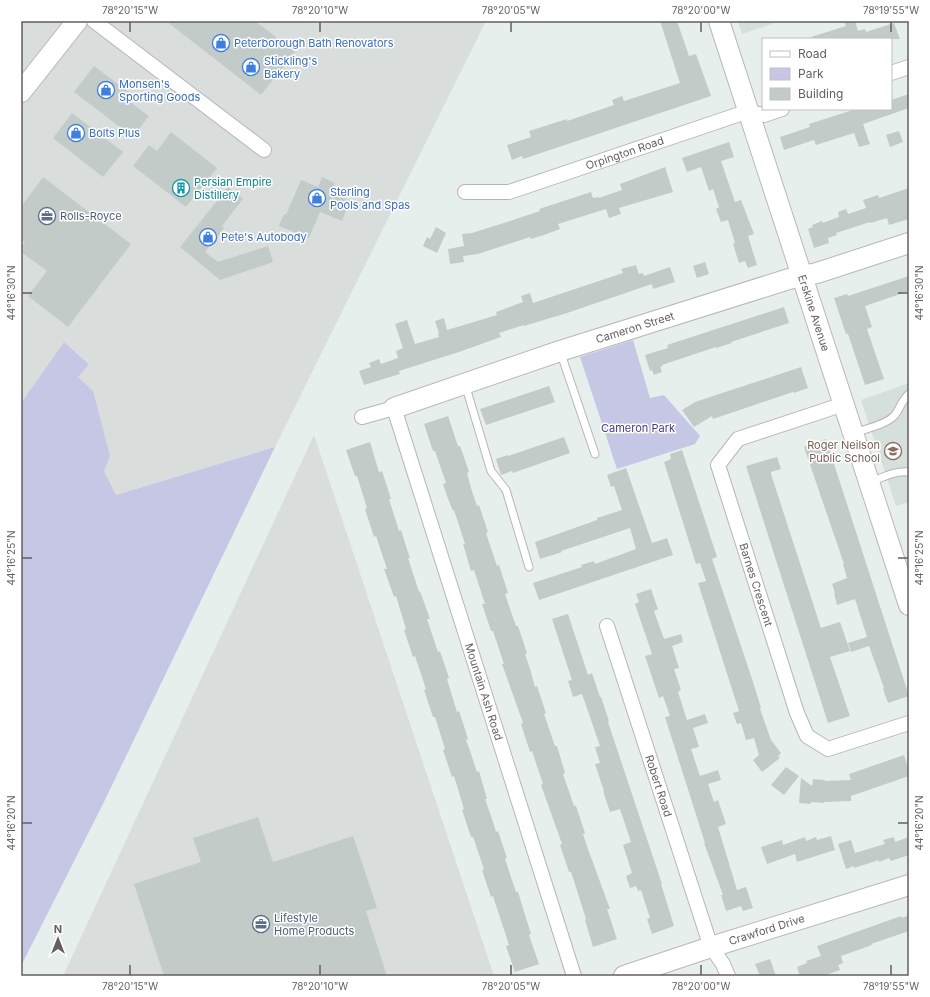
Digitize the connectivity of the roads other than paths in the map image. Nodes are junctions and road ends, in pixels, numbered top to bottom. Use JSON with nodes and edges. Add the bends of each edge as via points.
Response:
{"nodes":[{"id":1,"x":77,"y":21,"type":"edge"},
{"id":2,"x":94,"y":21,"type":"edge"},
{"id":3,"x":719,"y":21,"type":"edge"},
{"id":4,"x":909,"y":67,"type":"edge"},
{"id":5,"x":892,"y":73,"type":"edge"},
{"id":6,"x":21,"y":92,"type":"edge"},
{"id":7,"x":779,"y":110,"type":"edge"},
{"id":8,"x":749,"y":112,"type":"junction"},
{"id":9,"x":264,"y":150,"type":"dead end"},
{"id":10,"x":465,"y":192,"type":"dead end"},
{"id":11,"x":909,"y":243,"type":"edge"},
{"id":12,"x":801,"y":276,"type":"junction"},
{"id":13,"x":560,"y":351,"type":"junction"},
{"id":14,"x":465,"y":384,"type":"junction"},
{"id":15,"x":909,"y":394,"type":"edge"},
{"id":16,"x":844,"y":404,"type":"junction"},
{"id":17,"x":394,"y":408,"type":"junction"},
{"id":18,"x":362,"y":417,"type":"dead end"},
{"id":19,"x":854,"y":433,"type":"junction"},
{"id":20,"x":595,"y":454,"type":"dead end"},
{"id":21,"x":909,"y":472,"type":"edge"},
{"id":22,"x":869,"y":482,"type":"junction"},
{"id":23,"x":530,"y":567,"type":"dead end"},
{"id":24,"x":909,"y":605,"type":"edge"},
{"id":25,"x":606,"y":626,"type":"dead end"},
{"id":26,"x":909,"y":723,"type":"edge"},
{"id":27,"x":909,"y":885,"type":"edge"},
{"id":28,"x":711,"y":947,"type":"junction"},
{"id":29,"x":574,"y":976,"type":"edge"},
{"id":30,"x":624,"y":976,"type":"edge"},
{"id":31,"x":728,"y":976,"type":"edge"}],
"edges":[{"from":1,"to":6,"type":"street"},
{"from":2,"to":9,"type":"street"},
{"from":3,"to":8,"type":"street","name":"Erskine Avenue"},
{"from":4,"to":5,"type":"street"},
{"from":7,"to":8,"type":"street","name":"Orpington Road","via":[[764,115]]},
{"from":8,"to":10,"type":"street","name":"Orpington Road","via":[[509,192]]},
{"from":8,"to":12,"type":"street","name":"Erskine Avenue"},
{"from":11,"to":12,"type":"street","name":"Cameron Street"},
{"from":12,"to":13,"type":"street","name":"Cameron Street"},
{"from":12,"to":16,"type":"street","name":"Erskine Avenue"},
{"from":13,"to":14,"type":"street","name":"Cameron Street"},
{"from":13,"to":20,"type":"lane"},
{"from":14,"to":17,"type":"street","name":"Cameron Street"},
{"from":14,"to":23,"type":"lane","via":[[491,471],[506,490]]},
{"from":15,"to":19,"type":"lane","via":[[891,418]]},
{"from":16,"to":19,"type":"street","name":"Erskine Avenue"},
{"from":16,"to":26,"type":"street","name":"Barnes Crescent","via":[[738,439],[718,465],[782,670],[807,736],[828,749]]},
{"from":17,"to":18,"type":"street","name":"Cameron Street"},
{"from":17,"to":29,"type":"street","name":"Mountain Ash Road"},
{"from":19,"to":22,"type":"street","name":"Erskine Avenue"},
{"from":21,"to":22,"type":"lane","via":[[903,471]]},
{"from":22,"to":24,"type":"street","name":"Erskine Avenue"},
{"from":25,"to":28,"type":"street","name":"Robert Road"},
{"from":27,"to":28,"type":"street","name":"Crawford Drive"},
{"from":28,"to":30,"type":"street","name":"Crawford Drive"},
{"from":28,"to":31,"type":"street","name":"Robert Road"}]}
